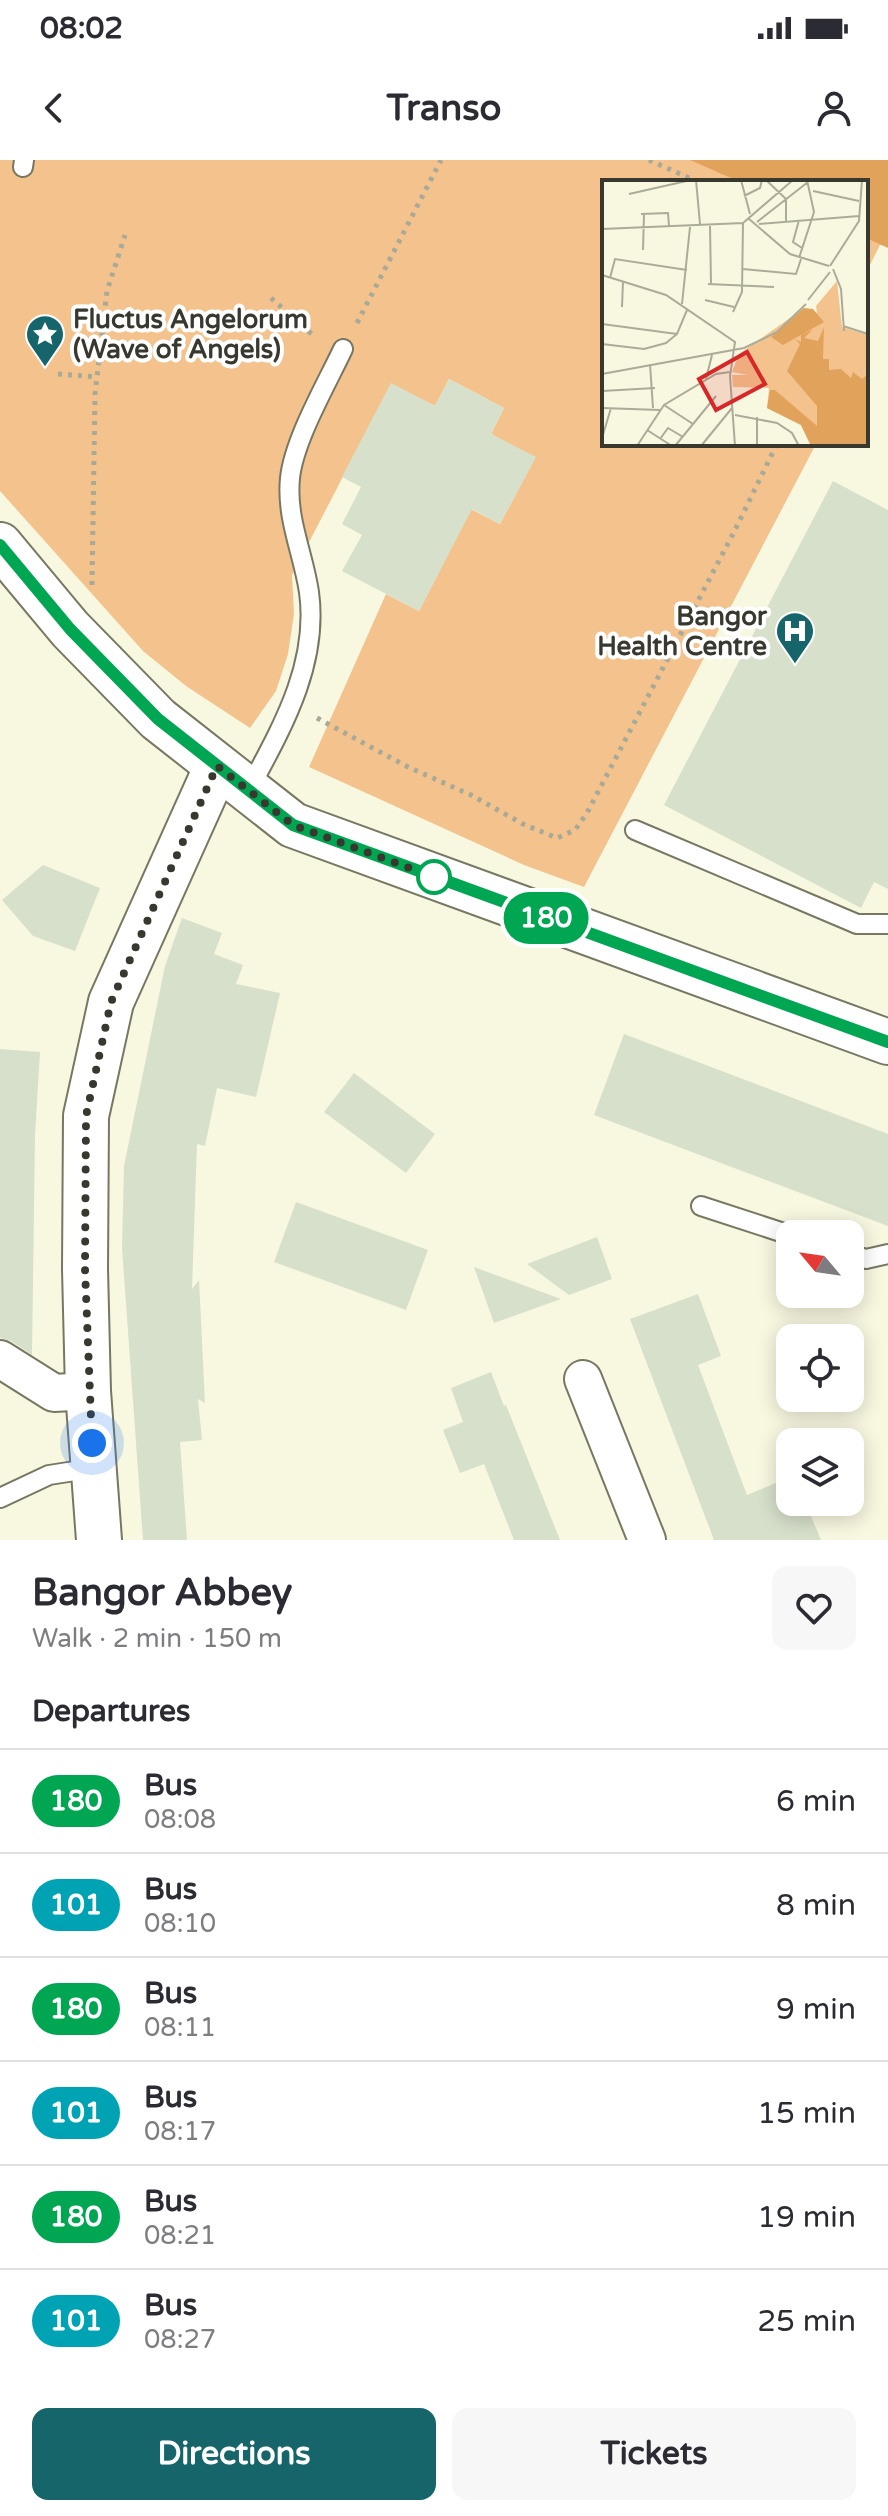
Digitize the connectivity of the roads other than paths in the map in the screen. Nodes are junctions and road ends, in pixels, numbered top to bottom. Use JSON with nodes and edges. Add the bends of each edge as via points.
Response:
{"nodes":[{"id":1,"x":343,"y":349,"type":"road end"},
{"id":2,"x":0,"y":545,"type":"edge"},
{"id":3,"x":232,"y":779,"type":"junction"},
{"id":4,"x":635,"y":830,"type":"dead end"},
{"id":5,"x":888,"y":924,"type":"edge"},
{"id":6,"x":888,"y":1042,"type":"edge"},
{"id":7,"x":701,"y":1206,"type":"dead end"},
{"id":8,"x":776,"y":1230,"type":"edge"},
{"id":9,"x":888,"y":1254,"type":"edge"},
{"id":10,"x":864,"y":1258,"type":"edge"},
{"id":11,"x":0,"y":1359,"type":"edge"},
{"id":12,"x":583,"y":1379,"type":"dead end"},
{"id":13,"x":88,"y":1391,"type":"junction"},
{"id":14,"x":94,"y":1468,"type":"junction"},
{"id":15,"x":0,"y":1498,"type":"edge"},
{"id":16,"x":99,"y":1540,"type":"edge"},
{"id":17,"x":647,"y":1540,"type":"edge"}],
"edges":[{"from":1,"to":3,"type":"lane","via":[[290,475],[289,509],[309,593],[303,676],[291,704]]},
{"from":2,"to":3,"type":"main road","via":[[136,697]]},
{"from":3,"to":6,"type":"main road","via":[[293,825]]},
{"from":3,"to":13,"type":"main road","via":[[111,1002],[86,1116]]},
{"from":4,"to":5,"type":"lane","via":[[857,924]]},
{"from":7,"to":8,"type":"lane"},
{"from":9,"to":10,"type":"lane"},
{"from":11,"to":13,"type":"street","via":[[54,1393]]},
{"from":12,"to":17,"type":"street"},
{"from":13,"to":14,"type":"main road"},
{"from":14,"to":15,"type":"lane","via":[[49,1475]]},
{"from":14,"to":16,"type":"main road"}]}
